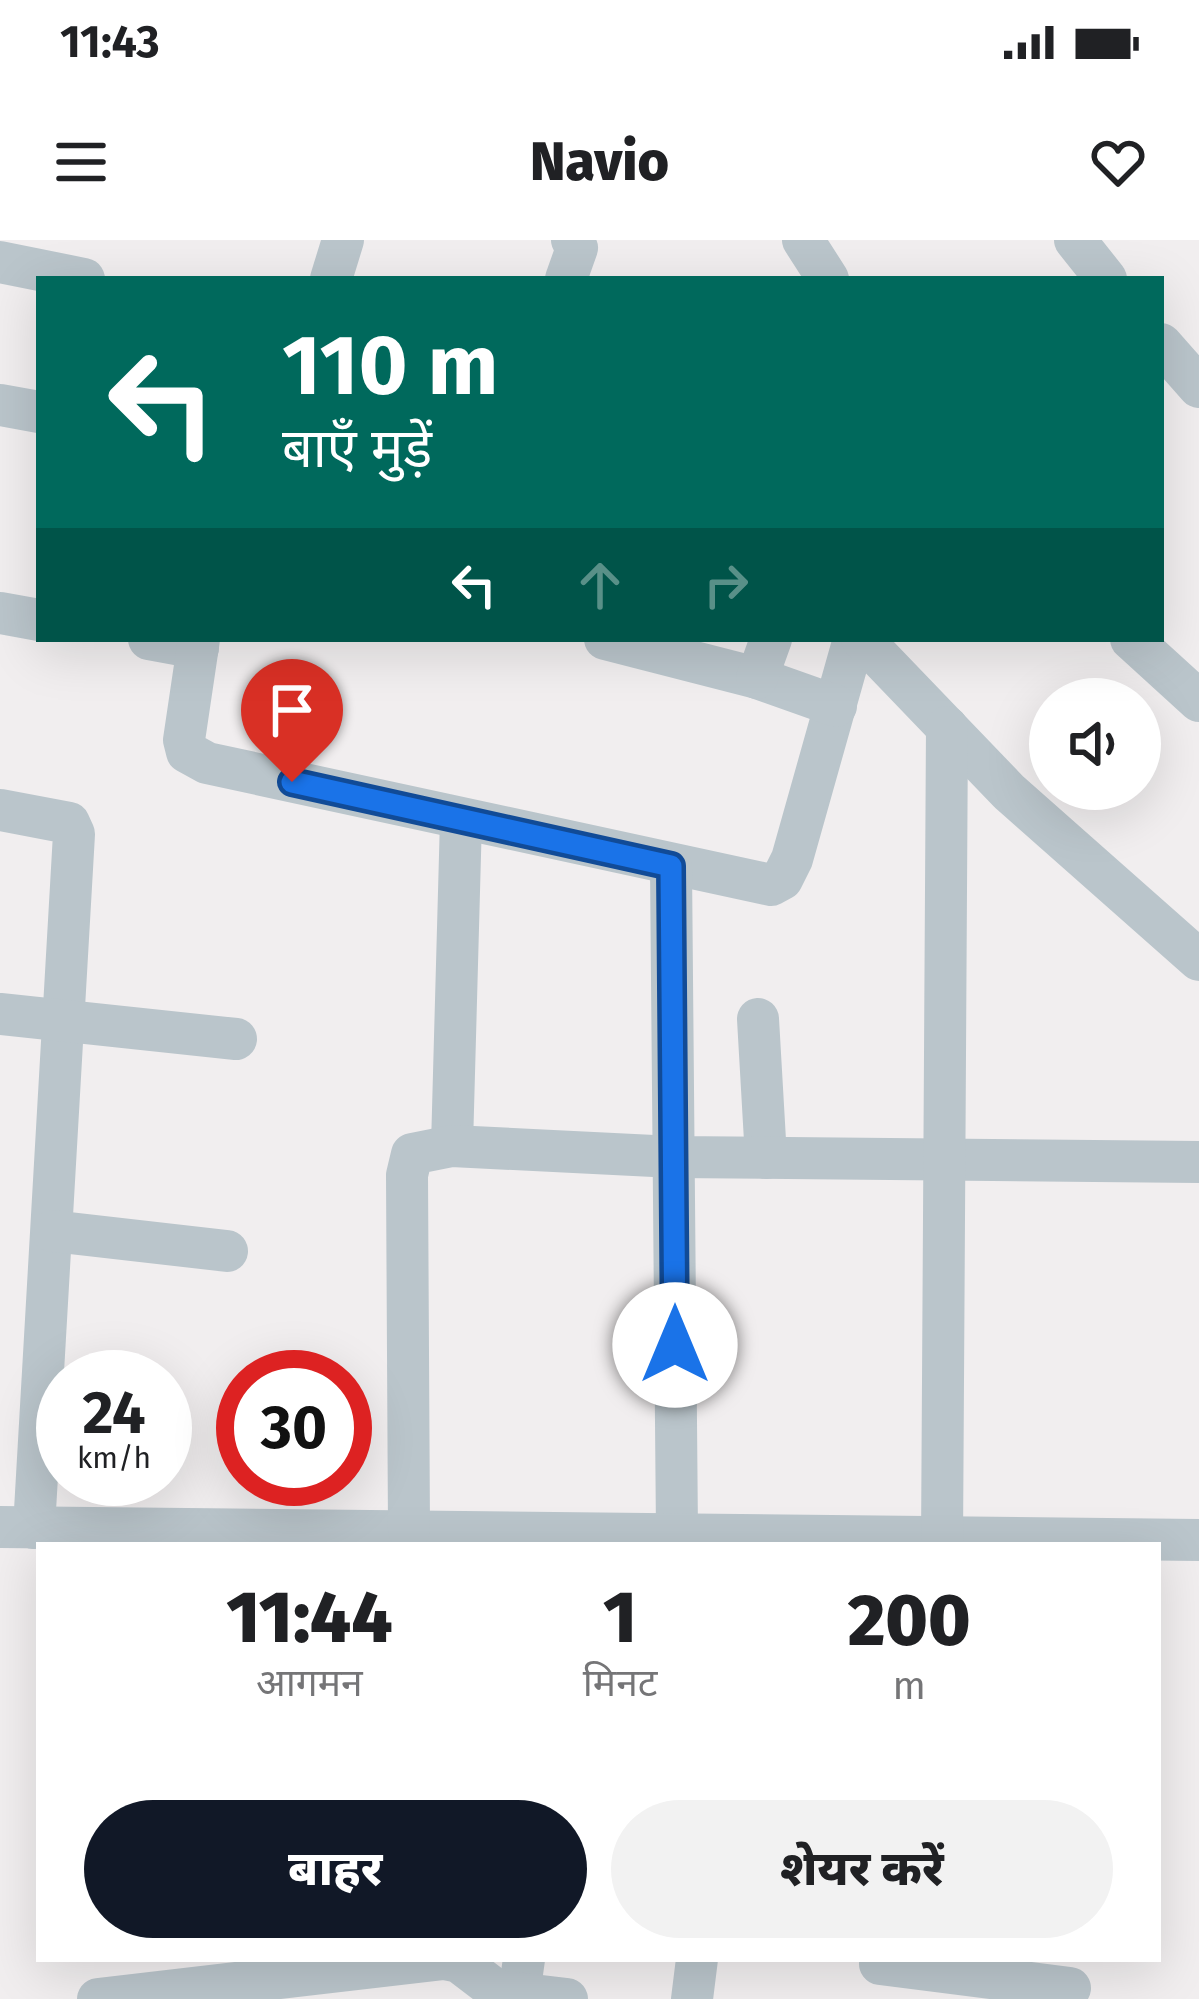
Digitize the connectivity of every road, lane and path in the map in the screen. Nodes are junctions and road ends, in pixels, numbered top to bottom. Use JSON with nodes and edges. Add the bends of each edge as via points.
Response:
{"nodes":[{"id":1,"x":343,"y":240,"type":"edge"},
{"id":2,"x":572,"y":240,"type":"edge"},
{"id":3,"x":802,"y":240,"type":"edge"},
{"id":4,"x":1075,"y":240,"type":"edge"},
{"id":5,"x":0,"y":262,"type":"edge"},
{"id":6,"x":69,"y":276,"type":"edge"},
{"id":7,"x":332,"y":276,"type":"edge"},
{"id":8,"x":567,"y":276,"type":"edge"},
{"id":9,"x":826,"y":276,"type":"edge"},
{"id":10,"x":1104,"y":276,"type":"edge"},
{"id":11,"x":1164,"y":347,"type":"edge"},
{"id":12,"x":1199,"y":387,"type":"edge"},
{"id":13,"x":0,"y":405,"type":"edge"},
{"id":14,"x":36,"y":411,"type":"edge"},
{"id":15,"x":0,"y":613,"type":"edge"},
{"id":16,"x":36,"y":619,"type":"edge"},
{"id":17,"x":629,"y":642,"type":"edge"},
{"id":18,"x":857,"y":642,"type":"edge"},
{"id":19,"x":861,"y":642,"type":"edge"},
{"id":20,"x":1134,"y":642,"type":"edge"},
{"id":21,"x":198,"y":643,"type":"edge"},
{"id":22,"x":764,"y":659,"type":"edge"},
{"id":23,"x":1199,"y":700,"type":"edge"},
{"id":24,"x":836,"y":706,"type":"junction"},
{"id":25,"x":947,"y":727,"type":"junction"},
{"id":26,"x":0,"y":811,"type":"edge"},
{"id":27,"x":461,"y":819,"type":"junction"},
{"id":28,"x":671,"y":866,"type":"junction"},
{"id":29,"x":1199,"y":960,"type":"edge"},
{"id":30,"x":0,"y":1014,"type":"edge"},
{"id":31,"x":758,"y":1019,"type":"dead end"},
{"id":32,"x":65,"y":1020,"type":"junction"},
{"id":33,"x":236,"y":1039,"type":"dead end"},
{"id":34,"x":452,"y":1146,"type":"junction"},
{"id":35,"x":674,"y":1157,"type":"junction"},
{"id":36,"x":766,"y":1158,"type":"junction"},
{"id":37,"x":945,"y":1160,"type":"junction"},
{"id":38,"x":1199,"y":1162,"type":"edge"},
{"id":39,"x":52,"y":1232,"type":"junction"},
{"id":40,"x":227,"y":1251,"type":"dead end"},
{"id":41,"x":17,"y":1527,"type":"edge"},
{"id":42,"x":409,"y":1530,"type":"junction"},
{"id":43,"x":677,"y":1532,"type":"junction"},
{"id":44,"x":587,"y":1538,"type":"edge"},
{"id":45,"x":752,"y":1539,"type":"edge"},
{"id":46,"x":943,"y":1540,"type":"edge"},
{"id":47,"x":1199,"y":1540,"type":"edge"},
{"id":48,"x":1124,"y":1542,"type":"edge"},
{"id":49,"x":418,"y":1962,"type":"edge"},
{"id":50,"x":459,"y":1962,"type":"edge"},
{"id":51,"x":697,"y":1962,"type":"edge"},
{"id":52,"x":879,"y":1974,"type":"edge"},
{"id":53,"x":521,"y":1977,"type":"edge"},
{"id":54,"x":1071,"y":1982,"type":"edge"},
{"id":55,"x":98,"y":1999,"type":"edge"},
{"id":56,"x":567,"y":1999,"type":"edge"},
{"id":57,"x":692,"y":1999,"type":"edge"}],
"edges":[{"from":1,"to":7,"type":"street"},
{"from":2,"to":8,"type":"street","via":[[577,248]]},
{"from":3,"to":9,"type":"street"},
{"from":4,"to":10,"type":"street"},
{"from":5,"to":6,"type":"street"},
{"from":11,"to":12,"type":"street"},
{"from":13,"to":14,"type":"street"},
{"from":15,"to":16,"type":"street"},
{"from":17,"to":22,"type":"street"},
{"from":18,"to":24,"type":"street"},
{"from":19,"to":25,"type":"street"},
{"from":20,"to":23,"type":"street"},
{"from":21,"to":27,"type":"street","via":[[187,752]]},
{"from":22,"to":24,"type":"street"},
{"from":24,"to":28,"type":"street","via":[[782,879],[771,885]]},
{"from":25,"to":29,"type":"street"},
{"from":25,"to":37,"type":"street"},
{"from":26,"to":32,"type":"street","via":[[57,817],[74,834]]},
{"from":27,"to":28,"type":"street"},
{"from":27,"to":34,"type":"street"},
{"from":28,"to":35,"type":"street"},
{"from":30,"to":32,"type":"street"},
{"from":31,"to":36,"type":"street"},
{"from":32,"to":33,"type":"street"},
{"from":32,"to":39,"type":"street"},
{"from":34,"to":35,"type":"street"},
{"from":34,"to":42,"type":"street","via":[[412,1154],[407,1175]]},
{"from":35,"to":36,"type":"street"},
{"from":35,"to":43,"type":"street"},
{"from":36,"to":37,"type":"street"},
{"from":37,"to":38,"type":"street"},
{"from":37,"to":46,"type":"street"},
{"from":39,"to":40,"type":"street"},
{"from":39,"to":41,"type":"street"},
{"from":41,"to":42,"type":"street"},
{"from":42,"to":44,"type":"street"},
{"from":43,"to":44,"type":"street"},
{"from":43,"to":45,"type":"street"},
{"from":45,"to":46,"type":"street"},
{"from":46,"to":48,"type":"street"},
{"from":47,"to":48,"type":"street"},
{"from":49,"to":55,"type":"street"},
{"from":50,"to":53,"type":"street","via":[[485,1986]]},
{"from":51,"to":57,"type":"street"},
{"from":52,"to":54,"type":"street"},
{"from":53,"to":56,"type":"street"}]}
